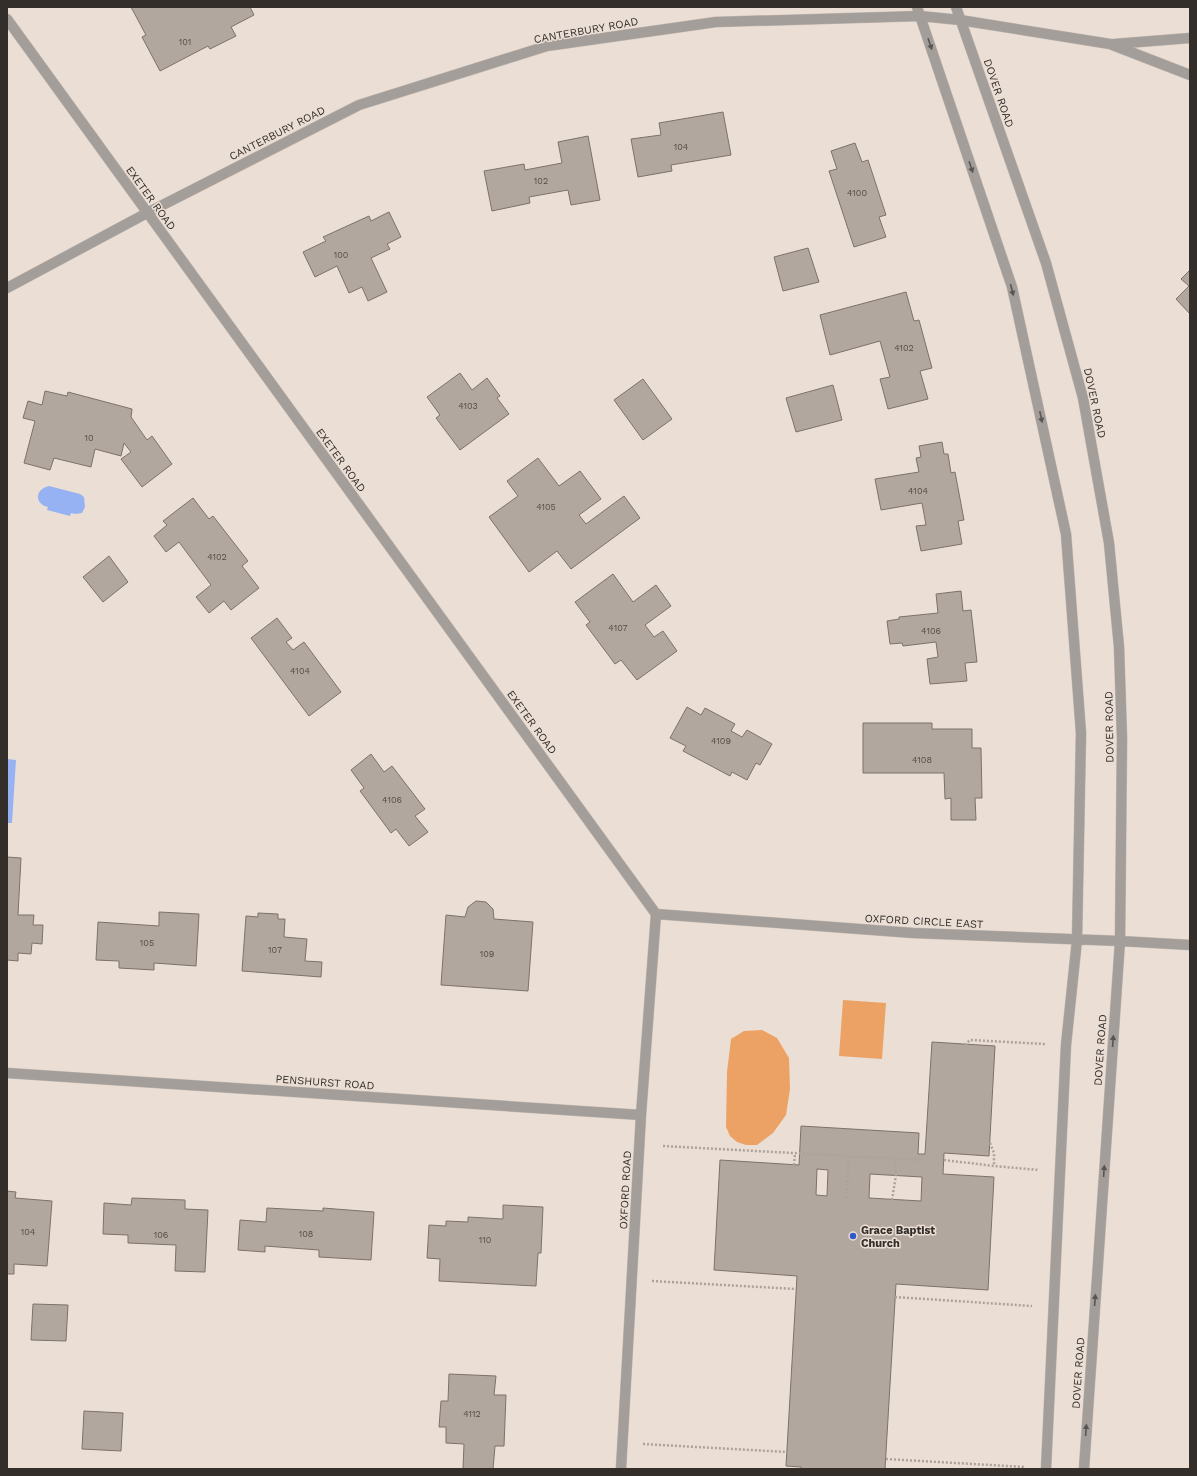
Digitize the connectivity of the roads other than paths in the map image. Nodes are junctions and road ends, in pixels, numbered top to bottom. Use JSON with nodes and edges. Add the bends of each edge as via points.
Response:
{"nodes":[{"id":1,"x":956,"y":7,"type":"edge"},
{"id":2,"x":919,"y":12,"type":"edge"},
{"id":3,"x":7,"y":19,"type":"edge"},
{"id":4,"x":960,"y":20,"type":"junction"},
{"id":5,"x":1190,"y":38,"type":"edge"},
{"id":6,"x":1110,"y":44,"type":"junction"},
{"id":7,"x":1190,"y":74,"type":"edge"},
{"id":8,"x":147,"y":213,"type":"junction"},
{"id":9,"x":7,"y":288,"type":"edge"},
{"id":10,"x":656,"y":914,"type":"junction"},
{"id":11,"x":1077,"y":940,"type":"junction"},
{"id":12,"x":1120,"y":941,"type":"junction"},
{"id":13,"x":1190,"y":945,"type":"edge"},
{"id":14,"x":7,"y":1073,"type":"edge"},
{"id":15,"x":641,"y":1115,"type":"junction"},
{"id":16,"x":1046,"y":1468,"type":"edge"},
{"id":17,"x":621,"y":1469,"type":"edge"},
{"id":18,"x":1084,"y":1469,"type":"edge"}],
"edges":[{"from":1,"to":4,"type":"street","name":"DOVER ROAD"},
{"from":2,"to":4,"type":"street","name":"CANTERBURY ROAD"},
{"from":2,"to":8,"type":"street","name":"CANTERBURY ROAD","via":[[716,22],[547,46],[359,105]]},
{"from":2,"to":11,"type":"street","one_way":true,"via":[[1012,287],[1066,534],[1081,733]]},
{"from":3,"to":8,"type":"street","name":"EXETER ROAD"},
{"from":4,"to":6,"type":"street","name":"CANTERBURY ROAD"},
{"from":4,"to":12,"type":"street","name":"DOVER ROAD","via":[[1046,263],[1083,398],[1108,535],[1119,647],[1122,738]]},
{"from":5,"to":6,"type":"street"},
{"from":6,"to":7,"type":"street","name":"CANTERBURY ROAD"},
{"from":8,"to":9,"type":"street","name":"CANTERBURY ROAD"},
{"from":8,"to":10,"type":"street","name":"EXETER ROAD"},
{"from":10,"to":11,"type":"street","name":"OXFORD CIRCLE EAST","via":[[913,934]]},
{"from":10,"to":15,"type":"street","name":"OXFORD ROAD"},
{"from":11,"to":12,"type":"street","name":"OXFORD CIRCLE EAST"},
{"from":11,"to":16,"type":"street","via":[[1066,1045]]},
{"from":12,"to":13,"type":"street","name":"OXFORD CIRCLE EAST"},
{"from":18,"to":12,"type":"street","name":"DOVER ROAD","one_way":true},
{"from":14,"to":15,"type":"street","name":"PENSHURST ROAD"},
{"from":15,"to":17,"type":"street","name":"OXFORD ROAD"}]}
